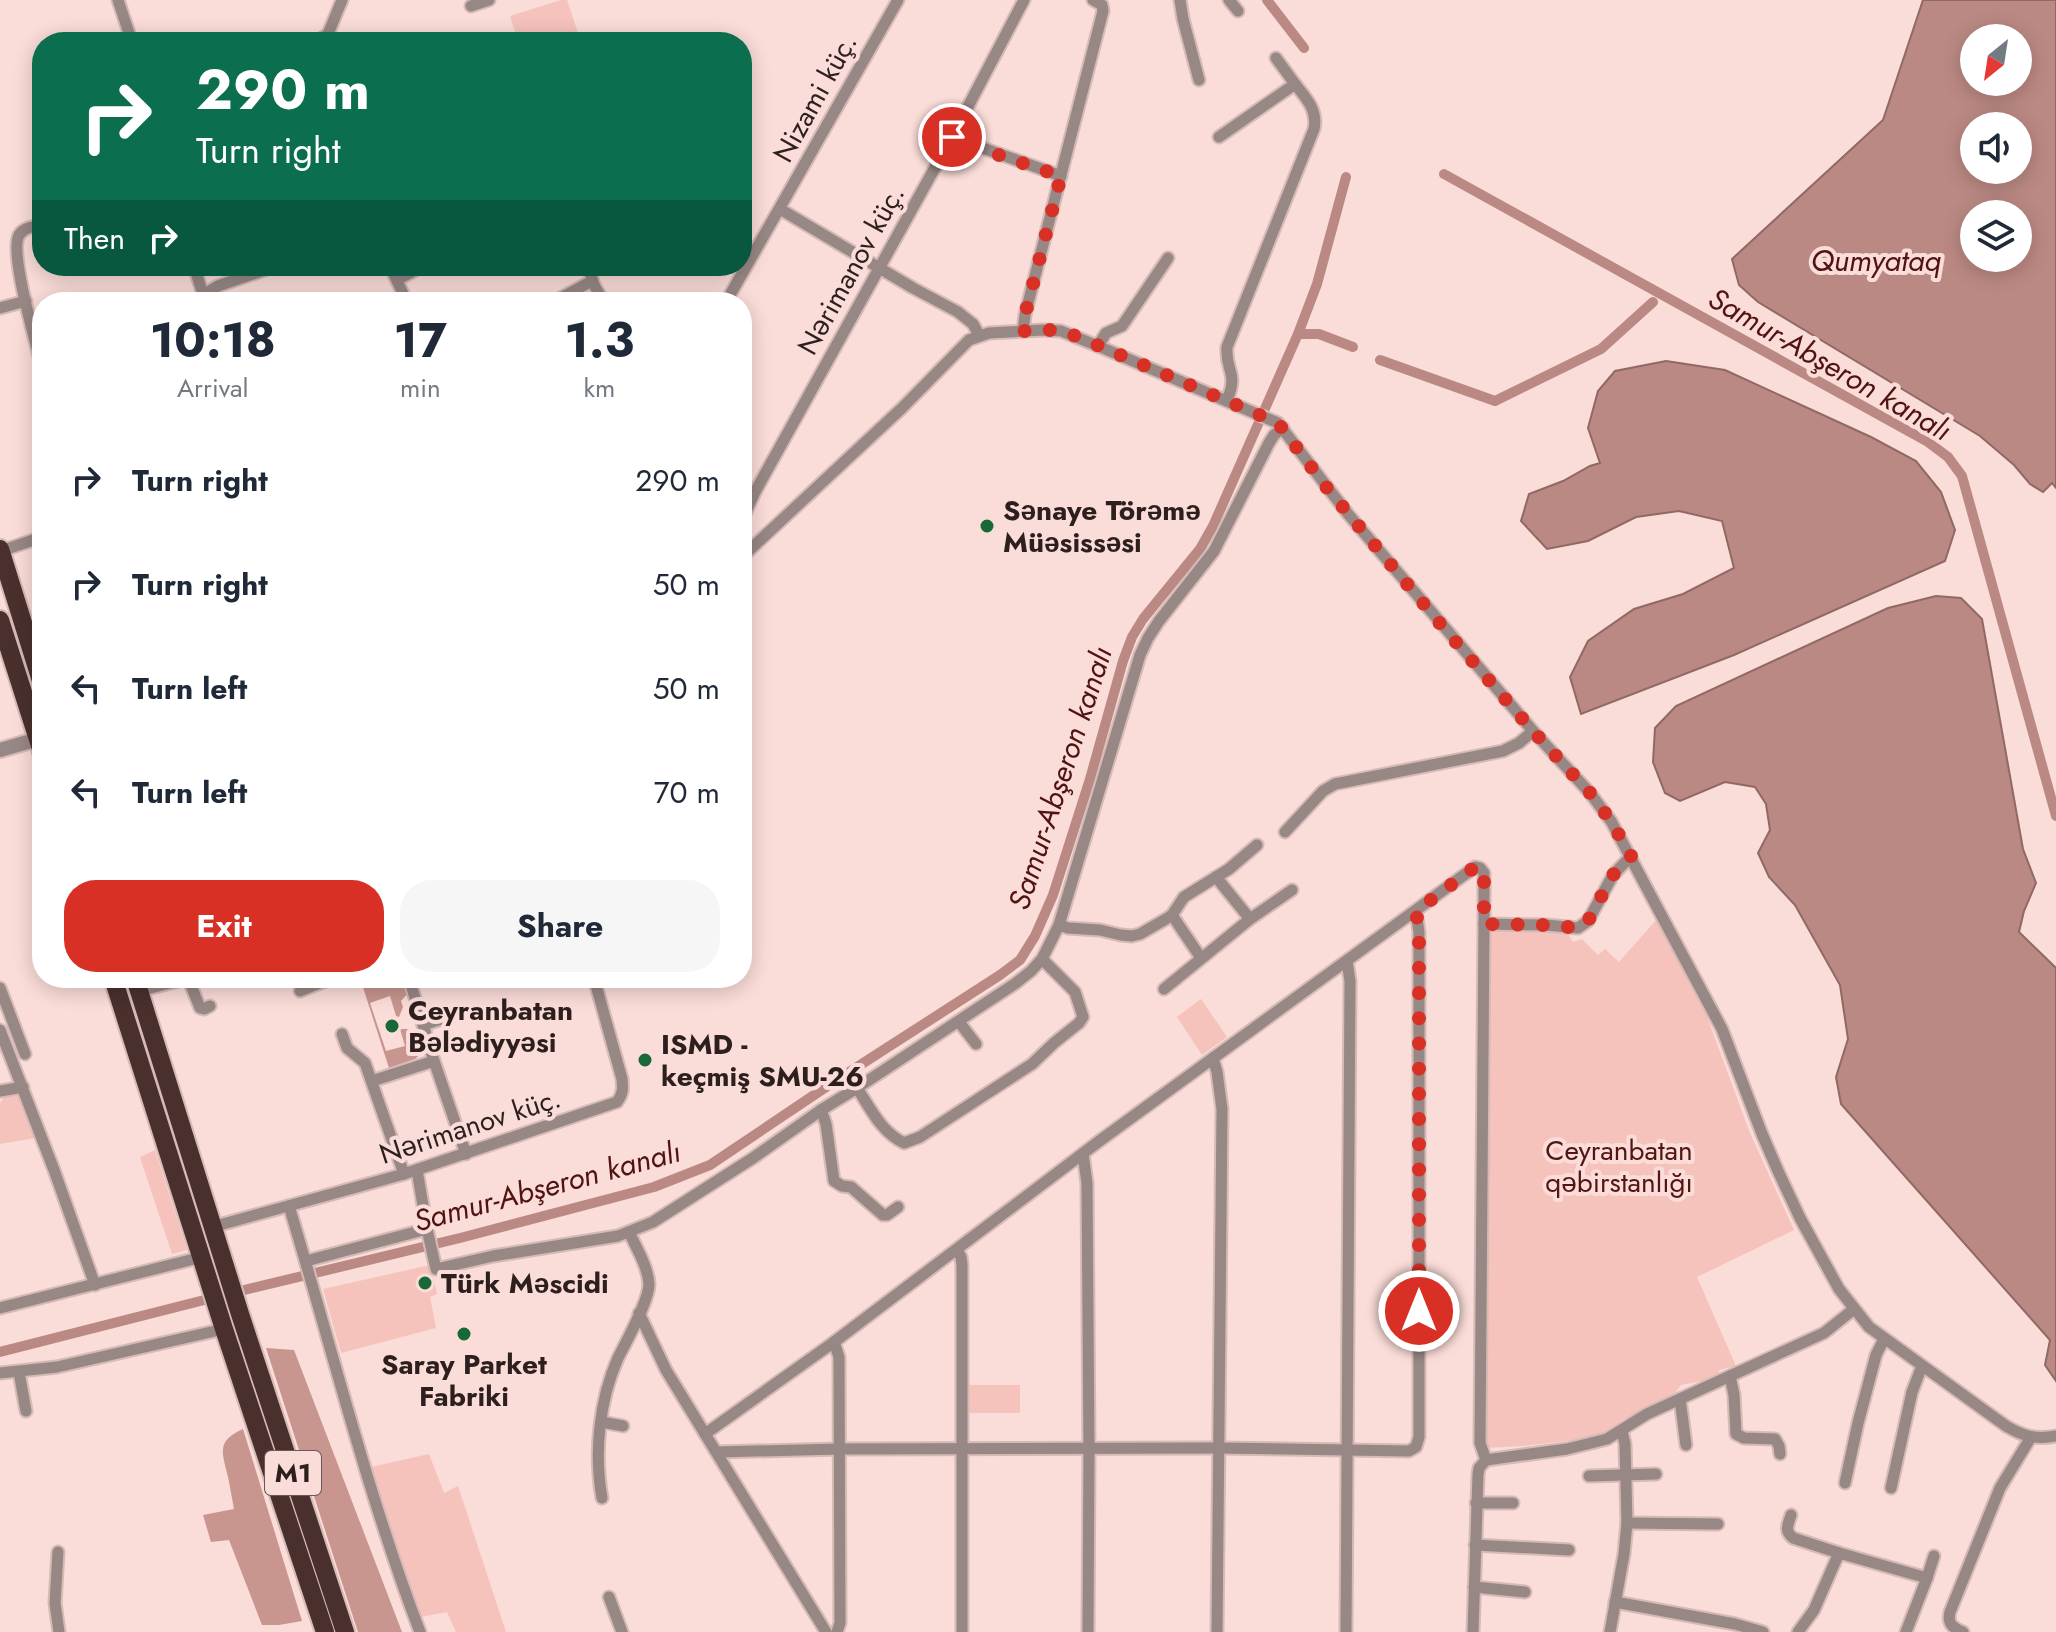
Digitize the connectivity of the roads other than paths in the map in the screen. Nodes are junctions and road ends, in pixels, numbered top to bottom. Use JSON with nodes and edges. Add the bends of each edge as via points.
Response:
{"nodes":[{"id":1,"x":118,"y":0,"type":"edge"},
{"id":2,"x":342,"y":0,"type":"edge"},
{"id":3,"x":489,"y":0,"type":"edge"},
{"id":4,"x":898,"y":0,"type":"edge"},
{"id":5,"x":1024,"y":0,"type":"edge"},
{"id":6,"x":1093,"y":0,"type":"edge"},
{"id":7,"x":1180,"y":0,"type":"edge"},
{"id":8,"x":1229,"y":0,"type":"edge"},
{"id":9,"x":471,"y":6,"type":"dead end"},
{"id":10,"x":1238,"y":11,"type":"dead end"},
{"id":11,"x":129,"y":32,"type":"edge"},
{"id":12,"x":329,"y":32,"type":"edge"},
{"id":13,"x":1276,"y":58,"type":"dead end"},
{"id":14,"x":1199,"y":80,"type":"dead end"},
{"id":15,"x":1295,"y":84,"type":"junction"},
{"id":16,"x":952,"y":137,"type":"junction"},
{"id":17,"x":1219,"y":137,"type":"dead end"},
{"id":18,"x":1061,"y":176,"type":"junction"},
{"id":19,"x":780,"y":209,"type":"junction"},
{"id":20,"x":32,"y":228,"type":"edge"},
{"id":21,"x":752,"y":257,"type":"edge"},
{"id":22,"x":1168,"y":258,"type":"dead end"},
{"id":23,"x":880,"y":268,"type":"junction"},
{"id":24,"x":247,"y":276,"type":"edge"},
{"id":25,"x":395,"y":276,"type":"edge"},
{"id":26,"x":404,"y":276,"type":"edge"},
{"id":27,"x":591,"y":276,"type":"edge"},
{"id":28,"x":397,"y":280,"type":"junction"},
{"id":29,"x":592,"y":281,"type":"junction"},
{"id":30,"x":212,"y":292,"type":"edge"},
{"id":31,"x":402,"y":292,"type":"edge"},
{"id":32,"x":572,"y":292,"type":"edge"},
{"id":33,"x":598,"y":292,"type":"edge"},
{"id":34,"x":26,"y":301,"type":"junction"},
{"id":35,"x":0,"y":308,"type":"edge"},
{"id":36,"x":32,"y":320,"type":"edge"},
{"id":37,"x":1023,"y":331,"type":"junction"},
{"id":38,"x":979,"y":335,"type":"junction"},
{"id":39,"x":1098,"y":346,"type":"junction"},
{"id":40,"x":1227,"y":400,"type":"junction"},
{"id":41,"x":1283,"y":428,"type":"junction"},
{"id":42,"x":752,"y":498,"type":"edge"},
{"id":43,"x":32,"y":540,"type":"edge"},
{"id":44,"x":752,"y":548,"type":"edge"},
{"id":45,"x":0,"y":550,"type":"edge"},
{"id":46,"x":0,"y":620,"type":"edge"},
{"id":47,"x":32,"y":641,"type":"edge"},
{"id":48,"x":32,"y":720,"type":"edge"},
{"id":49,"x":1533,"y":731,"type":"junction"},
{"id":50,"x":32,"y":746,"type":"edge"},
{"id":51,"x":0,"y":750,"type":"edge"},
{"id":52,"x":1285,"y":832,"type":"dead end"},
{"id":53,"x":1257,"y":845,"type":"dead end"},
{"id":54,"x":1631,"y":856,"type":"junction"},
{"id":55,"x":1216,"y":877,"type":"junction"},
{"id":56,"x":1292,"y":890,"type":"dead end"},
{"id":57,"x":1416,"y":911,"type":"junction"},
{"id":58,"x":1172,"y":915,"type":"junction"},
{"id":59,"x":1250,"y":919,"type":"junction"},
{"id":60,"x":1484,"y":924,"type":"junction"},
{"id":61,"x":1059,"y":925,"type":"junction"},
{"id":62,"x":1201,"y":958,"type":"junction"},
{"id":63,"x":1042,"y":959,"type":"junction"},
{"id":64,"x":1347,"y":961,"type":"junction"},
{"id":65,"x":0,"y":988,"type":"edge"},
{"id":66,"x":116,"y":988,"type":"edge"},
{"id":67,"x":138,"y":988,"type":"edge"},
{"id":68,"x":193,"y":988,"type":"edge"},
{"id":69,"x":308,"y":988,"type":"edge"},
{"id":70,"x":412,"y":988,"type":"edge"},
{"id":71,"x":597,"y":988,"type":"edge"},
{"id":72,"x":1164,"y":989,"type":"dead end"},
{"id":73,"x":300,"y":991,"type":"dead end"},
{"id":74,"x":210,"y":1006,"type":"dead end"},
{"id":75,"x":442,"y":1019,"type":"dead end"},
{"id":76,"x":959,"y":1022,"type":"junction"},
{"id":77,"x":423,"y":1025,"type":"junction"},
{"id":78,"x":0,"y":1030,"type":"edge"},
{"id":79,"x":342,"y":1034,"type":"dead end"},
{"id":80,"x":976,"y":1044,"type":"dead end"},
{"id":81,"x":25,"y":1054,"type":"dead end"},
{"id":82,"x":1213,"y":1058,"type":"junction"},
{"id":83,"x":434,"y":1061,"type":"junction"},
{"id":84,"x":372,"y":1081,"type":"junction"},
{"id":85,"x":23,"y":1087,"type":"junction"},
{"id":86,"x":857,"y":1088,"type":"junction"},
{"id":87,"x":0,"y":1091,"type":"edge"},
{"id":88,"x":821,"y":1110,"type":"junction"},
{"id":89,"x":466,"y":1154,"type":"junction"},
{"id":90,"x":1083,"y":1154,"type":"junction"},
{"id":91,"x":417,"y":1170,"type":"junction"},
{"id":92,"x":404,"y":1174,"type":"junction"},
{"id":93,"x":289,"y":1206,"type":"junction"},
{"id":94,"x":898,"y":1207,"type":"dead end"},
{"id":95,"x":212,"y":1227,"type":"junction"},
{"id":96,"x":427,"y":1229,"type":"junction"},
{"id":97,"x":629,"y":1232,"type":"junction"},
{"id":98,"x":957,"y":1250,"type":"junction"},
{"id":99,"x":203,"y":1262,"type":"junction"},
{"id":100,"x":306,"y":1263,"type":"junction"},
{"id":101,"x":95,"y":1285,"type":"junction"},
{"id":102,"x":0,"y":1308,"type":"edge"},
{"id":103,"x":1854,"y":1309,"type":"junction"},
{"id":104,"x":639,"y":1313,"type":"junction"},
{"id":105,"x":223,"y":1325,"type":"junction"},
{"id":106,"x":1884,"y":1339,"type":"junction"},
{"id":107,"x":834,"y":1342,"type":"junction"},
{"id":108,"x":1922,"y":1366,"type":"junction"},
{"id":109,"x":19,"y":1372,"type":"junction"},
{"id":110,"x":0,"y":1373,"type":"edge"},
{"id":111,"x":1730,"y":1376,"type":"junction"},
{"id":112,"x":1680,"y":1399,"type":"junction"},
{"id":113,"x":26,"y":1411,"type":"dead end"},
{"id":114,"x":602,"y":1422,"type":"junction"},
{"id":115,"x":623,"y":1426,"type":"dead end"},
{"id":116,"x":1622,"y":1431,"type":"junction"},
{"id":117,"x":705,"y":1434,"type":"junction"},
{"id":118,"x":2056,"y":1436,"type":"edge"},
{"id":119,"x":2031,"y":1437,"type":"junction"},
{"id":120,"x":1686,"y":1445,"type":"dead end"},
{"id":121,"x":1218,"y":1448,"type":"junction"},
{"id":122,"x":839,"y":1449,"type":"junction"},
{"id":123,"x":1089,"y":1449,"type":"junction"},
{"id":124,"x":1347,"y":1449,"type":"junction"},
{"id":125,"x":961,"y":1450,"type":"junction"},
{"id":126,"x":717,"y":1452,"type":"junction"},
{"id":127,"x":1780,"y":1454,"type":"dead end"},
{"id":128,"x":1486,"y":1460,"type":"junction"},
{"id":129,"x":1656,"y":1474,"type":"dead end"},
{"id":130,"x":1626,"y":1475,"type":"junction"},
{"id":131,"x":1589,"y":1476,"type":"dead end"},
{"id":132,"x":1845,"y":1483,"type":"dead end"},
{"id":133,"x":1891,"y":1488,"type":"dead end"},
{"id":134,"x":602,"y":1498,"type":"dead end"},
{"id":135,"x":1476,"y":1503,"type":"junction"},
{"id":136,"x":1513,"y":1503,"type":"dead end"},
{"id":137,"x":1791,"y":1515,"type":"dead end"},
{"id":138,"x":1627,"y":1523,"type":"junction"},
{"id":139,"x":1718,"y":1524,"type":"dead end"},
{"id":140,"x":1475,"y":1545,"type":"junction"},
{"id":141,"x":1569,"y":1550,"type":"dead end"},
{"id":142,"x":58,"y":1552,"type":"dead end"},
{"id":143,"x":1839,"y":1553,"type":"junction"},
{"id":144,"x":1934,"y":1556,"type":"dead end"},
{"id":145,"x":1927,"y":1578,"type":"junction"},
{"id":146,"x":1474,"y":1587,"type":"junction"},
{"id":147,"x":1525,"y":1592,"type":"dead end"},
{"id":148,"x":609,"y":1597,"type":"dead end"},
{"id":149,"x":1615,"y":1602,"type":"junction"},
{"id":150,"x":59,"y":1632,"type":"edge"},
{"id":151,"x":325,"y":1632,"type":"edge"},
{"id":152,"x":345,"y":1632,"type":"edge"},
{"id":153,"x":420,"y":1632,"type":"edge"},
{"id":154,"x":622,"y":1632,"type":"edge"},
{"id":155,"x":826,"y":1632,"type":"edge"},
{"id":156,"x":837,"y":1632,"type":"edge"},
{"id":157,"x":962,"y":1632,"type":"edge"},
{"id":158,"x":1088,"y":1632,"type":"edge"},
{"id":159,"x":1217,"y":1632,"type":"edge"},
{"id":160,"x":1346,"y":1632,"type":"edge"},
{"id":161,"x":1473,"y":1632,"type":"edge"},
{"id":162,"x":1610,"y":1632,"type":"edge"},
{"id":163,"x":1763,"y":1632,"type":"edge"},
{"id":164,"x":1798,"y":1632,"type":"edge"},
{"id":165,"x":1906,"y":1632,"type":"edge"},
{"id":166,"x":1963,"y":1632,"type":"edge"}],
"edges":[{"from":1,"to":11,"type":"street"},
{"from":2,"to":12,"type":"street"},
{"from":3,"to":9,"type":"street"},
{"from":4,"to":19,"type":"street","name":"Nizami küç."},
{"from":5,"to":16,"type":"street","name":"Nərimanov küç."},
{"from":6,"to":18,"type":"street","via":[[1103,11]]},
{"from":7,"to":14,"type":"street"},
{"from":8,"to":10,"type":"street"},
{"from":13,"to":15,"type":"street"},
{"from":15,"to":17,"type":"street"},
{"from":15,"to":40,"type":"street","via":[[1315,110],[1314,129],[1227,347],[1233,382]]},
{"from":16,"to":18,"type":"street"},
{"from":16,"to":23,"type":"street","name":"Nərimanov küç."},
{"from":18,"to":37,"type":"street"},
{"from":19,"to":21,"type":"street","name":"Nizami küç."},
{"from":19,"to":23,"type":"street"},
{"from":20,"to":34,"type":"street","via":[[18,238],[16,256]]},
{"from":22,"to":39,"type":"street","via":[[1122,326],[1106,333]]},
{"from":23,"to":38,"type":"street","via":[[958,312]]},
{"from":23,"to":42,"type":"street","name":"Nərimanov küç."},
{"from":24,"to":30,"type":"street"},
{"from":25,"to":28,"type":"street"},
{"from":26,"to":28,"type":"street"},
{"from":27,"to":29,"type":"street"},
{"from":28,"to":31,"type":"street"},
{"from":29,"to":32,"type":"street"},
{"from":29,"to":33,"type":"street"},
{"from":34,"to":35,"type":"street"},
{"from":34,"to":36,"type":"street"},
{"from":37,"to":38,"type":"street"},
{"from":37,"to":39,"type":"street","via":[[1061,331]]},
{"from":38,"to":44,"type":"street"},
{"from":39,"to":40,"type":"street"},
{"from":40,"to":41,"type":"street"},
{"from":41,"to":49,"type":"street","via":[[1348,514]]},
{"from":41,"to":61,"type":"street","via":[[1269,443],[1214,551],[1140,655]]},
{"from":43,"to":45,"type":"street"},
{"from":45,"to":47,"type":"highway"},
{"from":46,"to":48,"type":"highway"},
{"from":49,"to":52,"type":"street","via":[[1503,751],[1335,784]]},
{"from":49,"to":54,"type":"street","via":[[1596,800]]},
{"from":50,"to":51,"type":"street"},
{"from":53,"to":55,"type":"street"},
{"from":54,"to":60,"type":"street","via":[[1613,875],[1583,926]]},
{"from":54,"to":103,"type":"street","via":[[1722,1029],[1800,1218]]},
{"from":55,"to":58,"type":"street","via":[[1184,897]]},
{"from":55,"to":59,"type":"street"},
{"from":56,"to":59,"type":"street"},
{"from":57,"to":60,"type":"street","via":[[1475,867],[1484,873]]},
{"from":57,"to":64,"type":"street"},
{"from":57,"to":124,"type":"street","via":[[1419,1437],[1409,1451]]},
{"from":58,"to":61,"type":"street","via":[[1132,936]]},
{"from":58,"to":62,"type":"street"},
{"from":59,"to":62,"type":"street"},
{"from":60,"to":128,"type":"street","via":[[1480,1443]]},
{"from":61,"to":63,"type":"street"},
{"from":62,"to":72,"type":"street"},
{"from":63,"to":76,"type":"street"},
{"from":63,"to":86,"type":"street","via":[[1075,992],[1083,1017],[1032,1064],[904,1143],[883,1128]]},
{"from":64,"to":82,"type":"street"},
{"from":64,"to":124,"type":"street"},
{"from":65,"to":81,"type":"street"},
{"from":66,"to":99,"type":"highway"},
{"from":67,"to":95,"type":"highway"},
{"from":68,"to":74,"type":"street","via":[[200,1008]]},
{"from":69,"to":73,"type":"street"},
{"from":70,"to":77,"type":"street"},
{"from":71,"to":89,"type":"street","name":"Nərimanov küç.","via":[[622,1079],[617,1102]]},
{"from":75,"to":77,"type":"street"},
{"from":76,"to":80,"type":"street"},
{"from":76,"to":86,"type":"street"},
{"from":77,"to":83,"type":"street"},
{"from":78,"to":85,"type":"street"},
{"from":79,"to":84,"type":"street"},
{"from":82,"to":90,"type":"street"},
{"from":82,"to":121,"type":"street","via":[[1222,1109]]},
{"from":83,"to":84,"type":"street"},
{"from":83,"to":89,"type":"street"},
{"from":84,"to":92,"type":"street"},
{"from":85,"to":87,"type":"street"},
{"from":85,"to":101,"type":"street"},
{"from":86,"to":88,"type":"street"},
{"from":88,"to":94,"type":"street","via":[[834,1181],[851,1187],[883,1215]]},
{"from":88,"to":97,"type":"street","via":[[706,1189]]},
{"from":89,"to":91,"type":"street","name":"Nərimanov küç."},
{"from":90,"to":98,"type":"street"},
{"from":90,"to":123,"type":"street"},
{"from":91,"to":92,"type":"street","name":"Nərimanov küç."},
{"from":91,"to":96,"type":"street"},
{"from":92,"to":93,"type":"street","name":"Nərimanov küç."},
{"from":93,"to":95,"type":"street","name":"Nərimanov küç."},
{"from":93,"to":100,"type":"street"},
{"from":95,"to":152,"type":"highway","number":"M1"},
{"from":96,"to":97,"type":"street","via":[[436,1269]]},
{"from":96,"to":100,"type":"street"},
{"from":97,"to":104,"type":"street","via":[[649,1283]]},
{"from":98,"to":107,"type":"street"},
{"from":98,"to":125,"type":"street","via":[[962,1265]]},
{"from":99,"to":101,"type":"street"},
{"from":99,"to":105,"type":"highway"},
{"from":100,"to":153,"type":"street","via":[[363,1464]]},
{"from":101,"to":102,"type":"street"},
{"from":103,"to":106,"type":"street"},
{"from":103,"to":111,"type":"street","via":[[1824,1333]]},
{"from":104,"to":114,"type":"street","via":[[616,1363]]},
{"from":104,"to":117,"type":"street"},
{"from":105,"to":109,"type":"street"},
{"from":105,"to":151,"type":"highway","number":"M1"},
{"from":106,"to":108,"type":"street"},
{"from":106,"to":132,"type":"street"},
{"from":107,"to":117,"type":"street"},
{"from":107,"to":122,"type":"street","via":[[839,1357]]},
{"from":108,"to":119,"type":"street","via":[[2006,1426]]},
{"from":108,"to":133,"type":"street"},
{"from":109,"to":110,"type":"street"},
{"from":109,"to":113,"type":"street"},
{"from":111,"to":112,"type":"street"},
{"from":111,"to":127,"type":"street","via":[[1736,1434],[1775,1439]]},
{"from":112,"to":116,"type":"street"},
{"from":112,"to":120,"type":"street"},
{"from":114,"to":115,"type":"street"},
{"from":114,"to":134,"type":"street"},
{"from":116,"to":128,"type":"street","via":[[1588,1444]]},
{"from":116,"to":130,"type":"street"},
{"from":117,"to":126,"type":"street"},
{"from":118,"to":119,"type":"street"},
{"from":119,"to":166,"type":"street","via":[[2000,1488],[1950,1612],[1952,1626]]},
{"from":121,"to":123,"type":"street"},
{"from":121,"to":124,"type":"street"},
{"from":121,"to":159,"type":"street"},
{"from":122,"to":125,"type":"street"},
{"from":122,"to":126,"type":"street"},
{"from":122,"to":156,"type":"street"},
{"from":123,"to":125,"type":"street"},
{"from":123,"to":158,"type":"street"},
{"from":124,"to":160,"type":"street"},
{"from":125,"to":157,"type":"street"},
{"from":126,"to":155,"type":"street"},
{"from":128,"to":135,"type":"street","via":[[1479,1468]]},
{"from":129,"to":130,"type":"street"},
{"from":130,"to":131,"type":"street"},
{"from":130,"to":138,"type":"street"},
{"from":135,"to":136,"type":"street"},
{"from":135,"to":140,"type":"street"},
{"from":137,"to":143,"type":"street","via":[[1787,1530],[1793,1538]]},
{"from":138,"to":139,"type":"street"},
{"from":138,"to":149,"type":"street"},
{"from":140,"to":141,"type":"street"},
{"from":140,"to":146,"type":"street"},
{"from":142,"to":150,"type":"street"},
{"from":143,"to":145,"type":"street"},
{"from":143,"to":164,"type":"street","via":[[1814,1610]]},
{"from":144,"to":145,"type":"street"},
{"from":145,"to":165,"type":"street"},
{"from":146,"to":147,"type":"street"},
{"from":146,"to":161,"type":"street"},
{"from":148,"to":154,"type":"street"},
{"from":149,"to":162,"type":"street"},
{"from":149,"to":163,"type":"street"}]}
